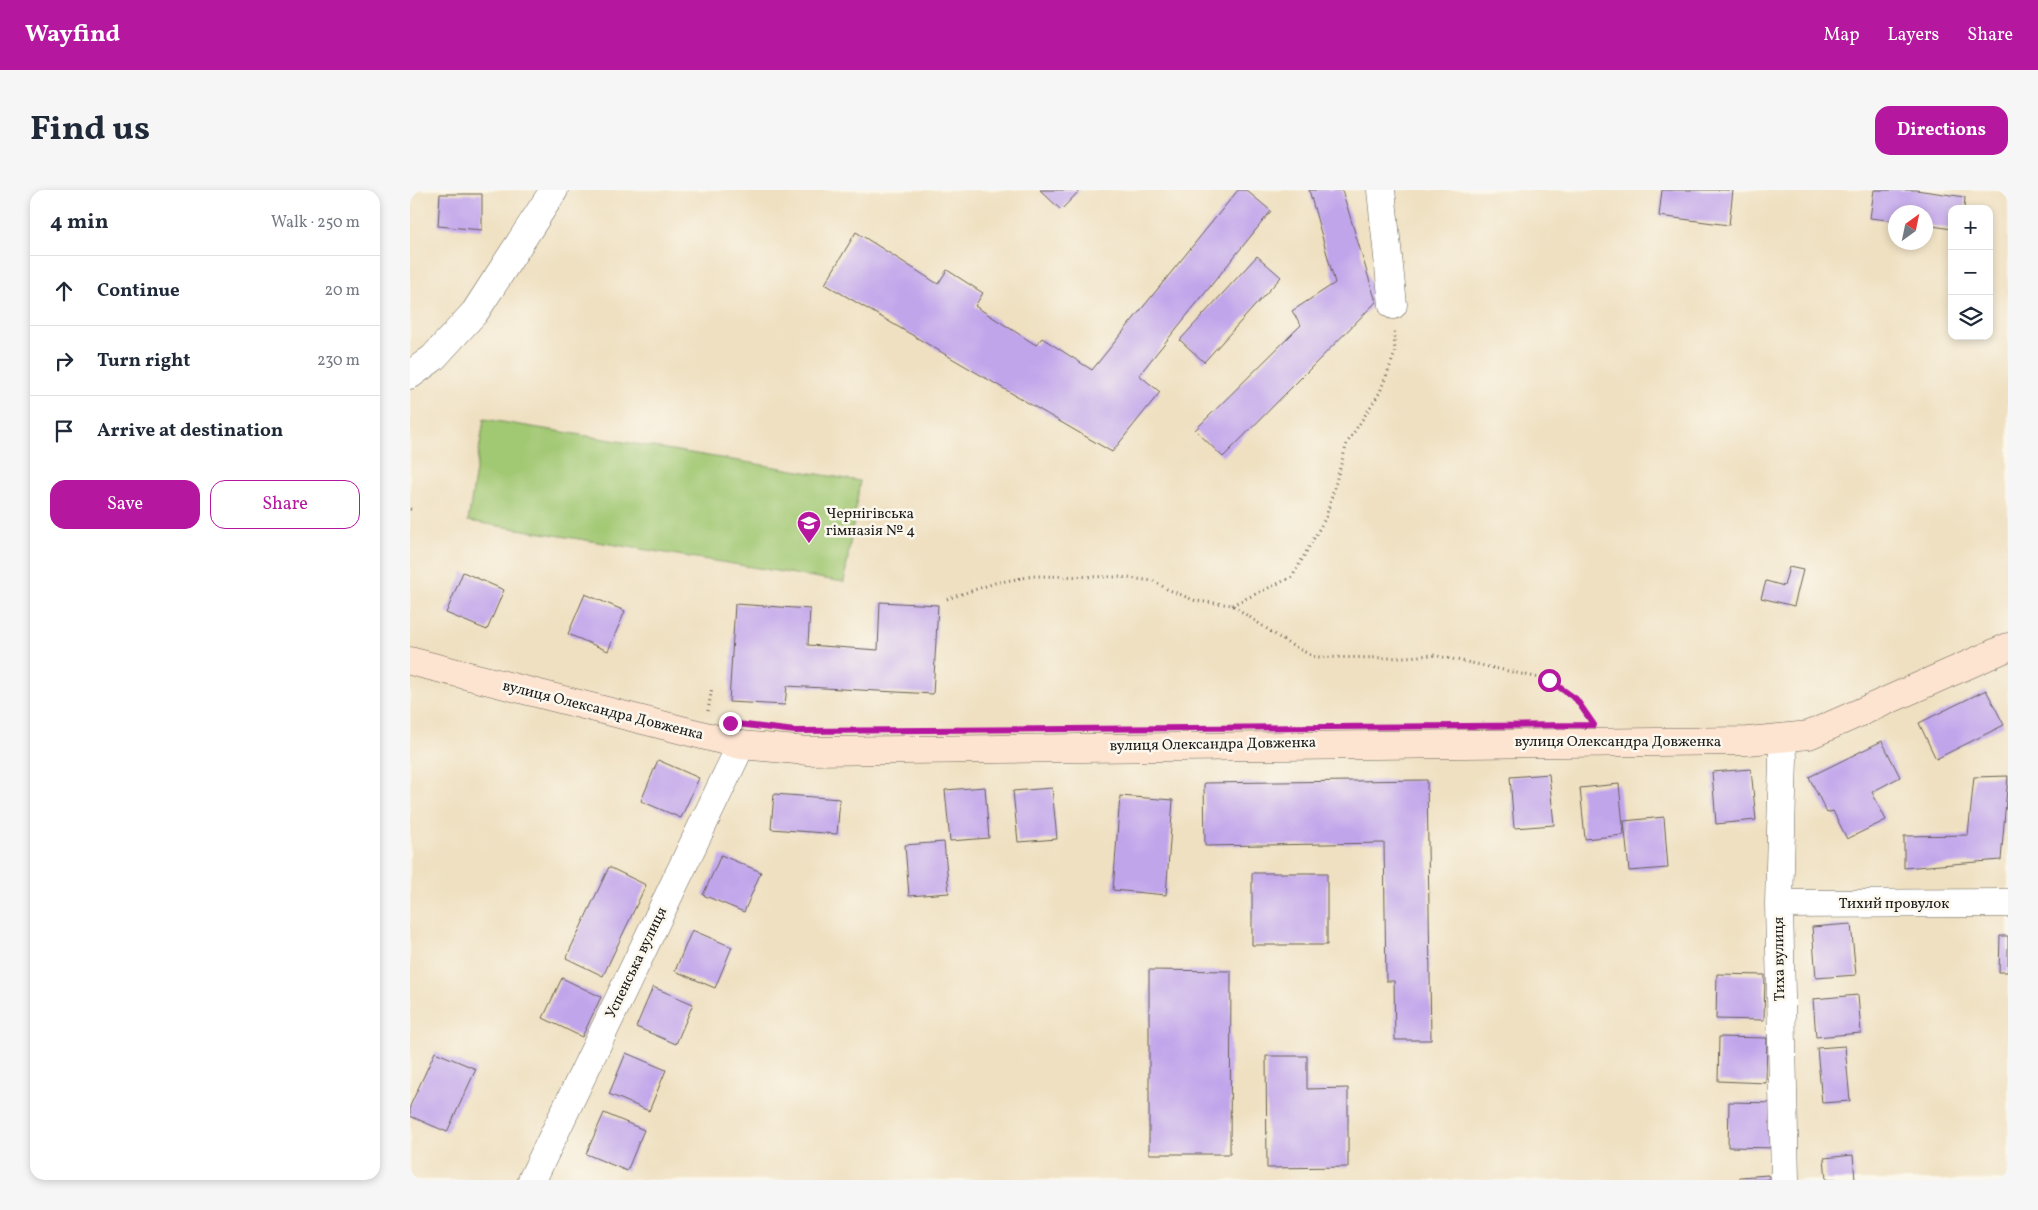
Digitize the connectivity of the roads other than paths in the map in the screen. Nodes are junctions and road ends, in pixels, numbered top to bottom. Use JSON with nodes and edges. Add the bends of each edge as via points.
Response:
{"nodes":[{"id":1,"x":554,"y":190,"type":"edge"},
{"id":2,"x":1381,"y":190,"type":"edge"},
{"id":3,"x":1393,"y":305,"type":"road end"},
{"id":4,"x":410,"y":376,"type":"edge"},
{"id":5,"x":2008,"y":647,"type":"edge"},
{"id":6,"x":410,"y":661,"type":"edge"},
{"id":7,"x":1782,"y":739,"type":"junction"},
{"id":8,"x":741,"y":745,"type":"junction"},
{"id":9,"x":2008,"y":903,"type":"edge"},
{"id":10,"x":1779,"y":904,"type":"junction"},
{"id":11,"x":532,"y":1180,"type":"edge"},
{"id":12,"x":1785,"y":1180,"type":"edge"}],
"edges":[{"from":1,"to":4,"type":"street","via":[[475,312],[433,358]]},
{"from":2,"to":3,"type":"street"},
{"from":5,"to":7,"type":"main road","name":"вулиця Олександра Довженка","via":[[1809,735]]},
{"from":6,"to":8,"type":"main road","name":"вулиця Олександра Довженка"},
{"from":7,"to":8,"type":"main road","name":"вулиця Олександра Довженка","via":[[808,751]]},
{"from":7,"to":10,"type":"street","name":"Тиха вулиця"},
{"from":8,"to":11,"type":"street","name":"Успенська вулиця"},
{"from":9,"to":10,"type":"street","name":"Тихий провулок"},
{"from":10,"to":12,"type":"street","name":"Тиха вулиця"}]}
